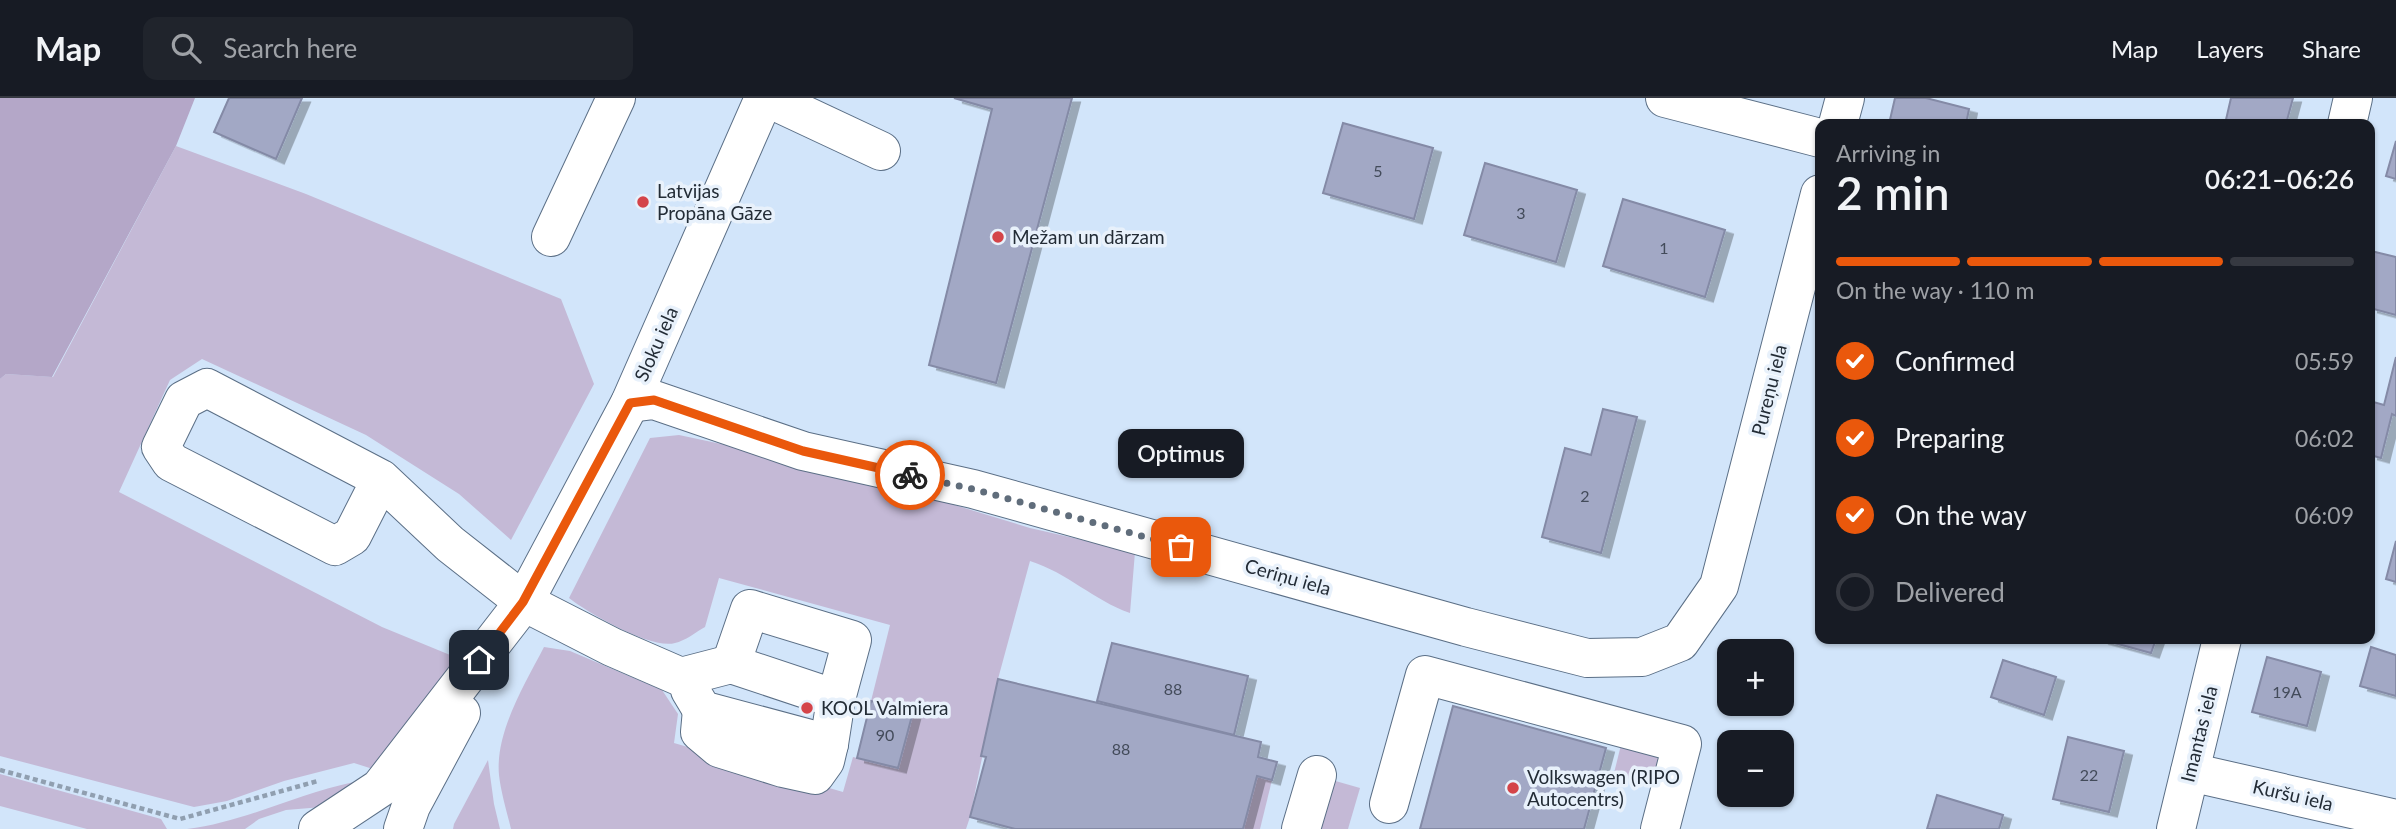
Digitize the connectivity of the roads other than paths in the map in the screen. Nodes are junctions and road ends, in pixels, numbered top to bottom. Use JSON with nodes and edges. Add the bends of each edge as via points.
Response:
{"nodes":[{"id":1,"x":616,"y":98,"type":"edge"},
{"id":2,"x":766,"y":98,"type":"edge"},
{"id":3,"x":1665,"y":98,"type":"edge"},
{"id":4,"x":1845,"y":98,"type":"edge"},
{"id":5,"x":2353,"y":98,"type":"edge"},
{"id":6,"x":1839,"y":119,"type":"edge"},
{"id":7,"x":2348,"y":119,"type":"edge"},
{"id":8,"x":1815,"y":137,"type":"edge"},
{"id":9,"x":881,"y":151,"type":"dead end"},
{"id":10,"x":1815,"y":213,"type":"edge"},
{"id":11,"x":551,"y":237,"type":"dead end"},
{"id":12,"x":630,"y":403,"type":"junction"},
{"id":13,"x":381,"y":479,"type":"junction"},
{"id":14,"x":1718,"y":586,"type":"joint"},
{"id":15,"x":517,"y":610,"type":"junction"},
{"id":16,"x":2221,"y":644,"type":"edge"},
{"id":17,"x":731,"y":664,"type":"junction"},
{"id":18,"x":681,"y":677,"type":"junction"},
{"id":19,"x":833,"y":722,"type":"junction"},
{"id":20,"x":2190,"y":772,"type":"junction"},
{"id":21,"x":1317,"y":775,"type":"dead end"},
{"id":22,"x":1389,"y":804,"type":"dead end"},
{"id":23,"x":2396,"y":819,"type":"edge"},
{"id":24,"x":318,"y":829,"type":"edge"},
{"id":25,"x":403,"y":829,"type":"edge"},
{"id":26,"x":1301,"y":829,"type":"edge"},
{"id":27,"x":1660,"y":829,"type":"edge"},
{"id":28,"x":2176,"y":829,"type":"edge"}],
"edges":[{"from":1,"to":11,"type":"street"},
{"from":2,"to":9,"type":"street"},
{"from":2,"to":12,"type":"street","name":"Sloku iela"},
{"from":3,"to":8,"type":"street"},
{"from":4,"to":6,"type":"street"},
{"from":5,"to":7,"type":"street"},
{"from":10,"to":14,"type":"street","name":"Pureņu iela"},
{"from":12,"to":14,"type":"street","name":"Ceriņu iela","via":[[654,400],[803,451],[973,489],[1587,658],[1642,657],[1680,642]]},
{"from":12,"to":15,"type":"street","name":"Sloku iela"},
{"from":13,"to":13,"type":"street","via":[[207,388],[184,400],[160,447],[171,462],[335,546],[352,536]]},
{"from":13,"to":15,"type":"street"},
{"from":15,"to":18,"type":"street"},
{"from":15,"to":24,"type":"street","name":"Sloku iela","via":[[380,788]]},
{"from":15,"to":25,"type":"street","name":"Sloku iela","via":[[411,806]]},
{"from":16,"to":20,"type":"street","name":"Imantas iela"},
{"from":17,"to":18,"type":"street"},
{"from":17,"to":19,"type":"street"},
{"from":17,"to":19,"type":"street","via":[[750,609],[852,640]]},
{"from":18,"to":19,"type":"street"},
{"from":18,"to":19,"type":"street","via":[[702,710]]},
{"from":20,"to":23,"type":"street","name":"Kuršu iela"},
{"from":20,"to":28,"type":"street","name":"Imantas iela"},
{"from":21,"to":26,"type":"street"},
{"from":22,"to":27,"type":"street","via":[[1425,675],[1682,744]]}]}
